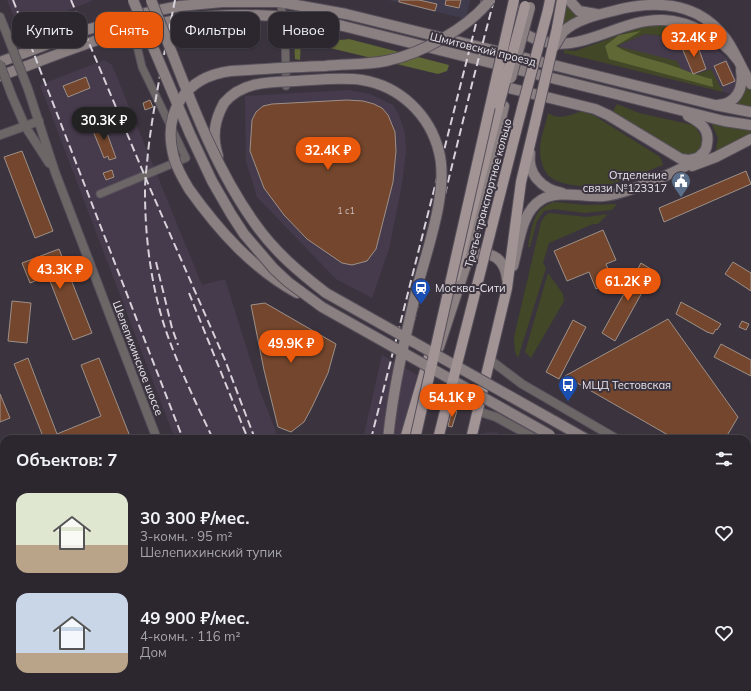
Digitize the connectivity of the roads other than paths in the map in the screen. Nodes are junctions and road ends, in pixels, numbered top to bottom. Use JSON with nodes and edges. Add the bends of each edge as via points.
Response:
{"nodes":[{"id":1,"x":133,"y":0,"type":"edge"},
{"id":2,"x":150,"y":0,"type":"edge"},
{"id":3,"x":490,"y":0,"type":"edge"},
{"id":4,"x":562,"y":0,"type":"edge"},
{"id":5,"x":568,"y":0,"type":"edge"},
{"id":6,"x":279,"y":1,"type":"edge"},
{"id":7,"x":524,"y":2,"type":"edge"},
{"id":8,"x":549,"y":5,"type":"edge"},
{"id":9,"x":282,"y":12,"type":"edge"},
{"id":10,"x":610,"y":12,"type":"junction"},
{"id":11,"x":268,"y":16,"type":"edge"},
{"id":12,"x":0,"y":17,"type":"edge"},
{"id":13,"x":163,"y":23,"type":"edge"},
{"id":14,"x":339,"y":25,"type":"edge"},
{"id":15,"x":560,"y":30,"type":"junction"},
{"id":16,"x":95,"y":41,"type":"edge"},
{"id":17,"x":138,"y":48,"type":"edge"},
{"id":18,"x":285,"y":48,"type":"edge"},
{"id":19,"x":738,"y":62,"type":"junction"},
{"id":20,"x":0,"y":63,"type":"edge"},
{"id":21,"x":0,"y":76,"type":"edge"},
{"id":22,"x":751,"y":84,"type":"edge"},
{"id":23,"x":286,"y":86,"type":"dead end"},
{"id":24,"x":715,"y":105,"type":"junction"},
{"id":25,"x":501,"y":106,"type":"junction"},
{"id":26,"x":678,"y":110,"type":"junction"},
{"id":27,"x":751,"y":112,"type":"edge"},
{"id":28,"x":39,"y":121,"type":"junction"},
{"id":29,"x":535,"y":123,"type":"junction"},
{"id":30,"x":751,"y":125,"type":"edge"},
{"id":31,"x":25,"y":126,"type":"junction"},
{"id":32,"x":0,"y":135,"type":"edge"},
{"id":33,"x":751,"y":139,"type":"edge"},
{"id":34,"x":698,"y":158,"type":"junction"},
{"id":35,"x":222,"y":169,"type":"junction"},
{"id":36,"x":55,"y":172,"type":"junction"},
{"id":37,"x":671,"y":173,"type":"junction"},
{"id":38,"x":100,"y":194,"type":"dead end"},
{"id":39,"x":578,"y":196,"type":"junction"},
{"id":40,"x":466,"y":265,"type":"junction"},
{"id":41,"x":507,"y":288,"type":"junction"},
{"id":42,"x":322,"y":306,"type":"junction"},
{"id":43,"x":436,"y":336,"type":"junction"},
{"id":44,"x":489,"y":359,"type":"junction"},
{"id":45,"x":477,"y":411,"type":"junction"},
{"id":46,"x":155,"y":435,"type":"edge"},
{"id":47,"x":388,"y":435,"type":"edge"},
{"id":48,"x":412,"y":435,"type":"edge"},
{"id":49,"x":412,"y":435,"type":"edge"},
{"id":50,"x":412,"y":435,"type":"edge"},
{"id":51,"x":439,"y":435,"type":"edge"},
{"id":52,"x":471,"y":435,"type":"edge"},
{"id":53,"x":529,"y":435,"type":"edge"},
{"id":54,"x":549,"y":435,"type":"edge"},
{"id":55,"x":579,"y":435,"type":"edge"},
{"id":56,"x":611,"y":435,"type":"edge"}],
"edges":[{"from":1,"to":42,"type":"main road","bridge":true,"via":[[205,166],[231,214],[244,234],[274,269]]},
{"from":2,"to":35,"type":"main road","bridge":true},
{"from":3,"to":42,"type":"main road","bridge":true,"via":[[456,30],[410,54],[385,61],[357,64],[217,72],[190,87],[176,107],[172,132],[174,158],[200,205],[228,238],[260,269],[286,287]]},
{"from":4,"to":15,"type":"main road"},
{"from":5,"to":10,"type":"main road","via":[[574,8],[583,12]]},
{"from":6,"to":9,"type":"street"},
{"from":6,"to":20,"type":"main road","name":"Шмитовский проезд","via":[[222,2],[149,12],[86,30]]},
{"from":6,"to":24,"type":"main road","name":"Шмитовский проезд","via":[[352,15]]},
{"from":7,"to":19,"type":"main road","via":[[514,17],[519,30],[528,36],[552,43],[574,44],[638,22],[669,20],[704,32],[727,48]]},
{"from":7,"to":25,"type":"main road","bridge":true},
{"from":7,"to":48,"type":"main road","name":"Третье транспортное кольцо","bridge":true},
{"from":8,"to":51,"type":"main road","name":"Третье транспортное кольцо","bridge":true},
{"from":10,"to":15,"type":"main road"},
{"from":10,"to":19,"type":"main road","via":[[648,4],[668,4],[698,14],[726,39]]},
{"from":11,"to":13,"type":"main road","name":"Шмитовский проезд","via":[[208,16]]},
{"from":12,"to":28,"type":"street","name":"Шелепихинское шоссе","bridge":true},
{"from":14,"to":26,"type":"main road","name":"Шмитовский проезд"},
{"from":15,"to":29,"type":"main road","bridge":true,"via":[[551,52]]},
{"from":16,"to":21,"type":"main road","name":"Шмитовский проезд"},
{"from":17,"to":38,"type":"street","via":[[142,67],[186,158]]},
{"from":18,"to":23,"type":"street"},
{"from":19,"to":22,"type":"main road"},
{"from":19,"to":24,"type":"main road","via":[[742,81],[738,95],[728,103]]},
{"from":20,"to":31,"type":"street","name":"Шелепихинское шоссе","bridge":true},
{"from":24,"to":27,"type":"main road","name":"Шмитовский проезд"},
{"from":25,"to":40,"type":"main road"},
{"from":25,"to":43,"type":"main road","via":[[460,263]]},
{"from":26,"to":30,"type":"main road","name":"Шмитовский проезд"},
{"from":26,"to":34,"type":"main road","via":[[698,121],[707,132],[706,148]]},
{"from":28,"to":31,"type":"street"},
{"from":28,"to":36,"type":"street","name":"Шелепихинское шоссе"},
{"from":29,"to":39,"type":"main road","via":[[529,156],[532,173],[552,190]]},
{"from":29,"to":41,"type":"main road","via":[[521,182]]},
{"from":31,"to":32,"type":"street"},
{"from":31,"to":36,"type":"street","name":"Шелепихинское шоссе"},
{"from":33,"to":37,"type":"main road","via":[[708,161]]},
{"from":34,"to":37,"type":"main road"},
{"from":34,"to":43,"type":"main road","via":[[686,160],[677,157],[608,115],[590,107],[508,88],[499,89],[491,100],[486,118]]},
{"from":35,"to":47,"type":"main road","bridge":true,"via":[[214,134],[219,113],[231,95],[253,84],[363,80],[398,93],[427,122],[441,161],[440,196],[401,354]]},
{"from":35,"to":55,"type":"main road","bridge":true,"via":[[256,225],[271,244],[326,293]]},
{"from":36,"to":46,"type":"street","name":"Шелепихинское шоссе"},
{"from":37,"to":39,"type":"main road","via":[[619,194],[602,197]]},
{"from":39,"to":41,"type":"main road","via":[[551,196],[532,208]]},
{"from":40,"to":41,"type":"main road","via":[[475,254],[488,253],[494,256],[504,265]]},
{"from":40,"to":49,"type":"main road"},
{"from":41,"to":44,"type":"main road"},
{"from":42,"to":54,"type":"main road","bridge":true},
{"from":43,"to":50,"type":"main road"},
{"from":44,"to":45,"type":"main road"},
{"from":44,"to":56,"type":"street","via":[[522,384]]},
{"from":45,"to":52,"type":"main road"},
{"from":45,"to":53,"type":"street","via":[[496,416]]}]}
